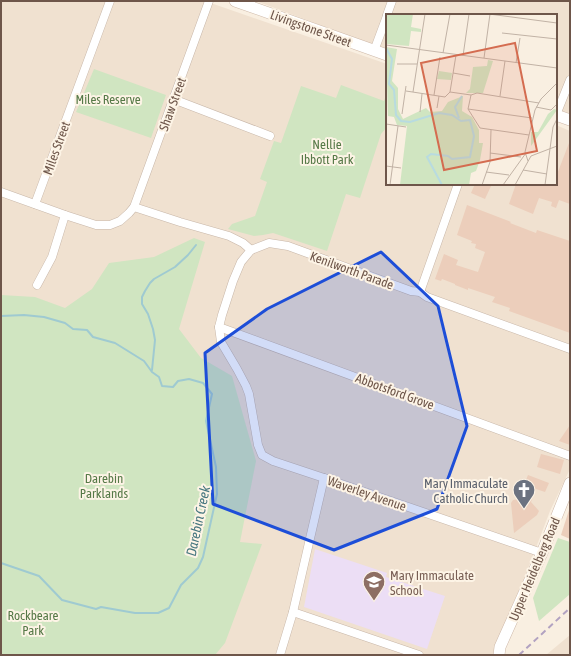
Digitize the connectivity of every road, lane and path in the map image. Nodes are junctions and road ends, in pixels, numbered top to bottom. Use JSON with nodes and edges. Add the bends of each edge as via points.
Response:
{"nodes":[{"id":1,"x":110,"y":1,"type":"edge"},
{"id":2,"x":209,"y":1,"type":"edge"},
{"id":3,"x":235,"y":1,"type":"edge"},
{"id":4,"x":392,"y":1,"type":"edge"},
{"id":5,"x":257,"y":5,"type":"edge"},
{"id":6,"x":387,"y":14,"type":"edge"},
{"id":7,"x":386,"y":18,"type":"edge"},
{"id":8,"x":374,"y":51,"type":"junction"},
{"id":9,"x":386,"y":55,"type":"edge"},
{"id":10,"x":570,"y":80,"type":"edge"},
{"id":11,"x":173,"y":99,"type":"junction"},
{"id":12,"x":557,"y":112,"type":"edge"},
{"id":13,"x":557,"y":115,"type":"edge"},
{"id":14,"x":570,"y":120,"type":"edge"},
{"id":15,"x":270,"y":136,"type":"dead end"},
{"id":16,"x":458,"y":185,"type":"edge"},
{"id":17,"x":1,"y":192,"type":"edge"},
{"id":18,"x":35,"y":204,"type":"junction"},
{"id":19,"x":134,"y":206,"type":"junction"},
{"id":20,"x":64,"y":215,"type":"junction"},
{"id":21,"x":251,"y":250,"type":"junction"},
{"id":22,"x":37,"y":285,"type":"dead end"},
{"id":23,"x":420,"y":292,"type":"junction"},
{"id":24,"x":219,"y":327,"type":"junction"},
{"id":25,"x":570,"y":349,"type":"edge"},
{"id":26,"x":570,"y":456,"type":"edge"},
{"id":27,"x":324,"y":478,"type":"junction"},
{"id":28,"x":570,"y":483,"type":"edge"},
{"id":29,"x":542,"y":553,"type":"junction"},
{"id":30,"x":294,"y":612,"type":"junction"},
{"id":31,"x":280,"y":655,"type":"edge"},
{"id":32,"x":419,"y":655,"type":"edge"},
{"id":33,"x":499,"y":655,"type":"edge"}],
"edges":[{"from":1,"to":18,"type":"street","name":"Miles Street"},
{"from":2,"to":11,"type":"street","name":"Shaw Street"},
{"from":3,"to":5,"type":"main road","name":"Livingstone Street"},
{"from":4,"to":6,"type":"street"},
{"from":5,"to":8,"type":"main road","name":"Livingstone Street"},
{"from":7,"to":8,"type":"street"},
{"from":8,"to":9,"type":"main road","name":"Livingstone Street"},
{"from":10,"to":12,"type":"street"},
{"from":11,"to":15,"type":"street"},
{"from":11,"to":19,"type":"street","name":"Shaw Street"},
{"from":13,"to":14,"type":"main road"},
{"from":16,"to":23,"type":"street"},
{"from":17,"to":18,"type":"street"},
{"from":18,"to":20,"type":"street"},
{"from":19,"to":20,"type":"street","via":[[120,221],[110,225],[96,226]]},
{"from":19,"to":21,"type":"street","via":[[229,236]]},
{"from":20,"to":22,"type":"street","via":[[52,257]]},
{"from":21,"to":23,"type":"street","name":"Kenilworth Parade","via":[[269,243],[288,246],[411,291]]},
{"from":21,"to":24,"type":"street","via":[[241,262],[227,297]]},
{"from":23,"to":25,"type":"street","name":"Kenilworth Parade","via":[[426,297]]},
{"from":24,"to":26,"type":"street","name":"Abbotsford Grove"},
{"from":24,"to":27,"type":"street","name":"Waverley Avenue","via":[[221,342],[249,394],[262,455]]},
{"from":27,"to":29,"type":"street","name":"Waverley Avenue"},
{"from":27,"to":30,"type":"street"},
{"from":28,"to":29,"type":"main road","name":"Upper Heidelberg Road"},
{"from":29,"to":33,"type":"main road","name":"Upper Heidelberg Road","via":[[500,647]]},
{"from":30,"to":31,"type":"street"},
{"from":30,"to":32,"type":"street"}]}
